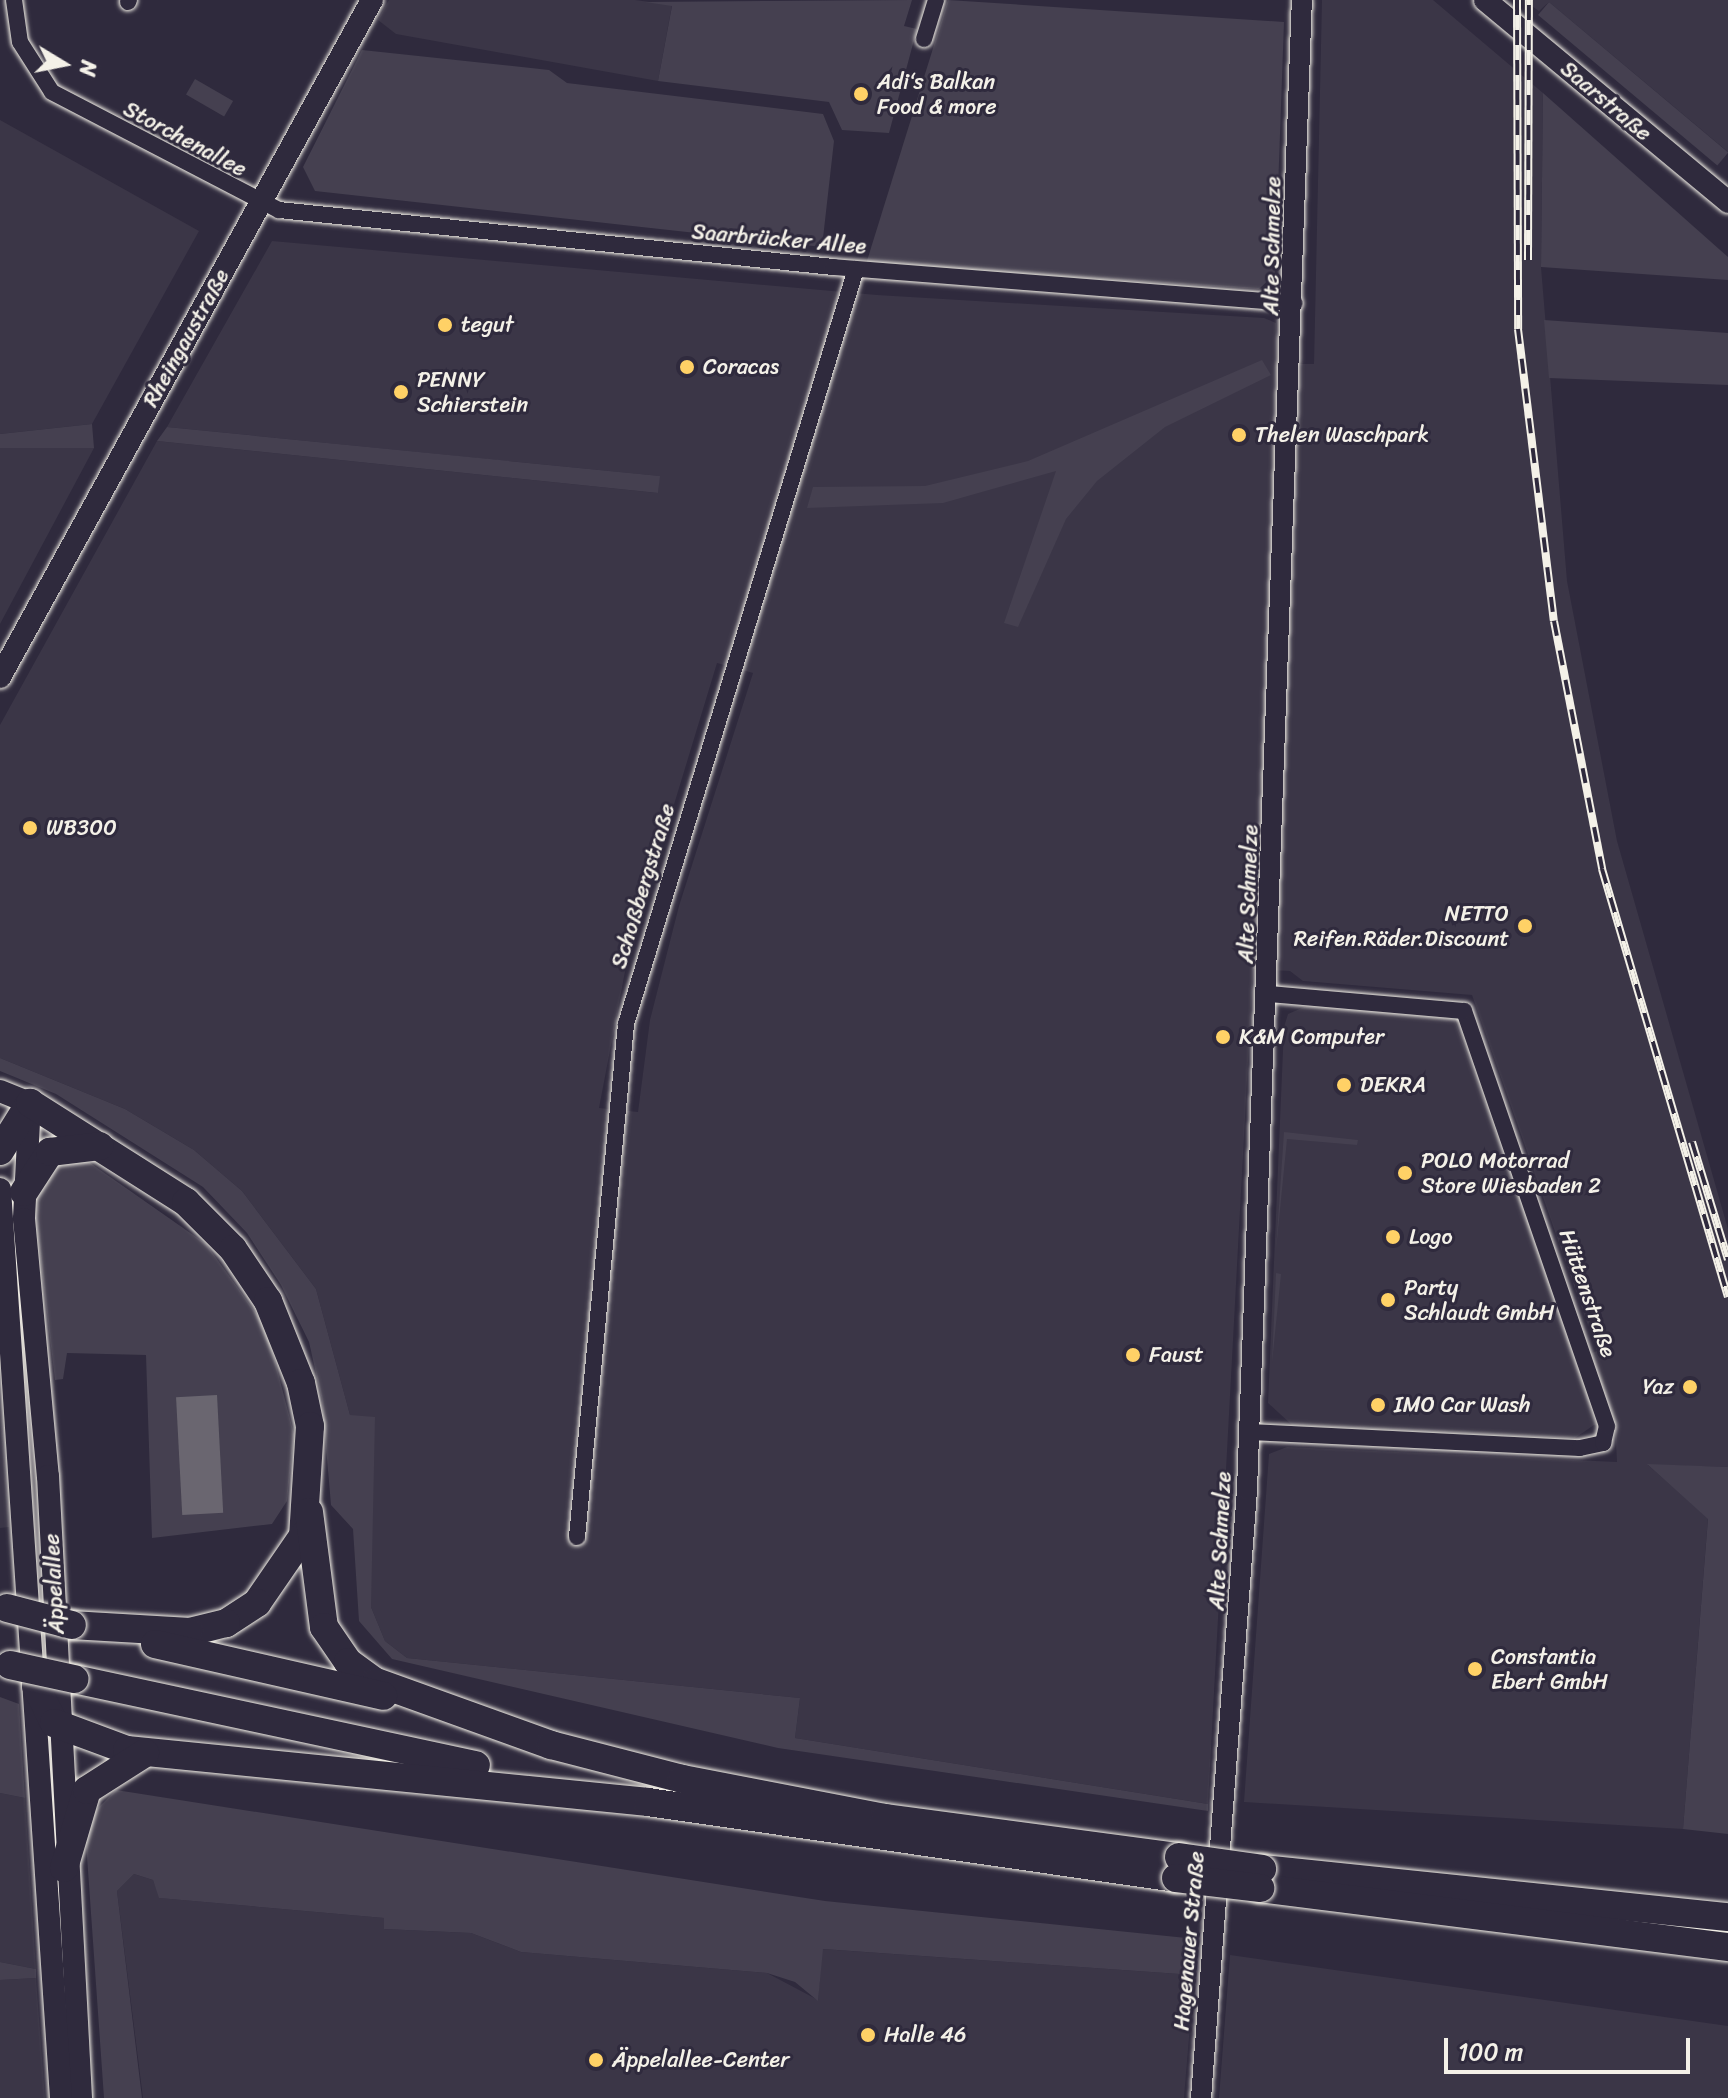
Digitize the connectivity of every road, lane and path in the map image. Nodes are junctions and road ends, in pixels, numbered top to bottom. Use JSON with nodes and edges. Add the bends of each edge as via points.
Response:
{"nodes":[{"id":1,"x":14,"y":0,"type":"edge"},
{"id":2,"x":372,"y":0,"type":"edge"},
{"id":3,"x":936,"y":0,"type":"edge"},
{"id":4,"x":1302,"y":0,"type":"edge"},
{"id":5,"x":1485,"y":0,"type":"edge"},
{"id":6,"x":924,"y":39,"type":"dead end"},
{"id":7,"x":1728,"y":202,"type":"edge"},
{"id":8,"x":260,"y":204,"type":"junction"},
{"id":9,"x":856,"y":269,"type":"junction"},
{"id":10,"x":1295,"y":303,"type":"junction"},
{"id":11,"x":0,"y":677,"type":"edge"},
{"id":12,"x":1269,"y":994,"type":"junction"},
{"id":13,"x":0,"y":1091,"type":"edge"},
{"id":14,"x":20,"y":1113,"type":"edge"},
{"id":15,"x":106,"y":1147,"type":"junction"},
{"id":16,"x":0,"y":1151,"type":"edge"},
{"id":17,"x":12,"y":1190,"type":"edge"},
{"id":18,"x":1250,"y":1432,"type":"junction"},
{"id":19,"x":309,"y":1512,"type":"junction"},
{"id":20,"x":577,"y":1537,"type":"dead end"},
{"id":21,"x":4,"y":1606,"type":"edge"},
{"id":22,"x":72,"y":1625,"type":"junction"},
{"id":23,"x":5,"y":1664,"type":"edge"},
{"id":24,"x":36,"y":1686,"type":"junction"},
{"id":25,"x":472,"y":1716,"type":"junction"},
{"id":26,"x":61,"y":1727,"type":"junction"},
{"id":27,"x":145,"y":1753,"type":"junction"},
{"id":28,"x":1226,"y":1788,"type":"joint"},
{"id":29,"x":648,"y":1802,"type":"junction"},
{"id":30,"x":64,"y":1868,"type":"junction"},
{"id":31,"x":1178,"y":1868,"type":"junction"},
{"id":32,"x":1261,"y":1878,"type":"junction"},
{"id":33,"x":1728,"y":1907,"type":"edge"},
{"id":34,"x":1661,"y":1909,"type":"junction"},
{"id":35,"x":1728,"y":1917,"type":"edge"},
{"id":36,"x":1728,"y":1947,"type":"edge"},
{"id":37,"x":61,"y":2098,"type":"edge"},
{"id":38,"x":81,"y":2098,"type":"edge"},
{"id":39,"x":1201,"y":2098,"type":"edge"}],
"edges":[{"from":1,"to":8,"type":"street","name":"Storchenallee","via":[[20,42],[52,92]]},
{"from":2,"to":8,"type":"main road","name":"Rheingaustraße"},
{"from":3,"to":6,"type":"street"},
{"from":4,"to":10,"type":"street","name":"Alte Schmelze"},
{"from":5,"to":7,"type":"main road","name":"Saarstraße"},
{"from":8,"to":9,"type":"street","name":"Saarbrücker Allee","via":[[289,212]]},
{"from":8,"to":11,"type":"main road","name":"Rheingaustraße"},
{"from":9,"to":10,"type":"street","name":"Saarbrücker Allee"},
{"from":9,"to":20,"type":"street","name":"Schoßbergstraße","via":[[626,1024]]},
{"from":10,"to":12,"type":"street","name":"Alte Schmelze"},
{"from":12,"to":18,"type":"street","name":"Alte Schmelze"},
{"from":12,"to":18,"type":"street","name":"Hüttenstraße","via":[[1454,1005],[1471,1022],[1606,1414],[1603,1443],[1580,1448]]},
{"from":13,"to":14,"type":"main road"},
{"from":14,"to":15,"type":"highway"},
{"from":14,"to":16,"type":"highway"},
{"from":14,"to":17,"type":"main road","name":"Äppelallee"},
{"from":15,"to":17,"type":"highway","via":[[50,1152]]},
{"from":15,"to":19,"type":"highway","via":[[204,1217],[268,1301],[301,1383],[312,1455]]},
{"from":17,"to":24,"type":"main road","name":"Äppelallee"},
{"from":17,"to":26,"type":"main road","name":"Äppelallee"},
{"from":18,"to":28,"type":"street","name":"Alte Schmelze"},
{"from":19,"to":22,"type":"highway","via":[[285,1570],[226,1623],[167,1634]]},
{"from":19,"to":25,"type":"highway","via":[[317,1605],[343,1656],[376,1682]]},
{"from":21,"to":22,"type":"highway","bridge":true},
{"from":22,"to":25,"type":"highway"},
{"from":23,"to":29,"type":"highway","bridge":true},
{"from":24,"to":26,"type":"highway","via":[[47,1717]]},
{"from":24,"to":37,"type":"main road","name":"Äppelallee"},
{"from":25,"to":31,"type":"highway","via":[[682,1779]]},
{"from":26,"to":27,"type":"highway"},
{"from":26,"to":30,"type":"main road","name":"Äppelallee"},
{"from":27,"to":29,"type":"highway"},
{"from":27,"to":30,"type":"highway","via":[[87,1790]]},
{"from":28,"to":39,"type":"street","name":"Hagenauer Straße"},
{"from":29,"to":31,"type":"highway"},
{"from":30,"to":38,"type":"main road","name":"Äppelallee"},
{"from":31,"to":32,"type":"highway","bridge":true},
{"from":32,"to":34,"type":"highway"},
{"from":32,"to":36,"type":"highway"},
{"from":33,"to":34,"type":"highway"},
{"from":34,"to":35,"type":"highway"}]}
